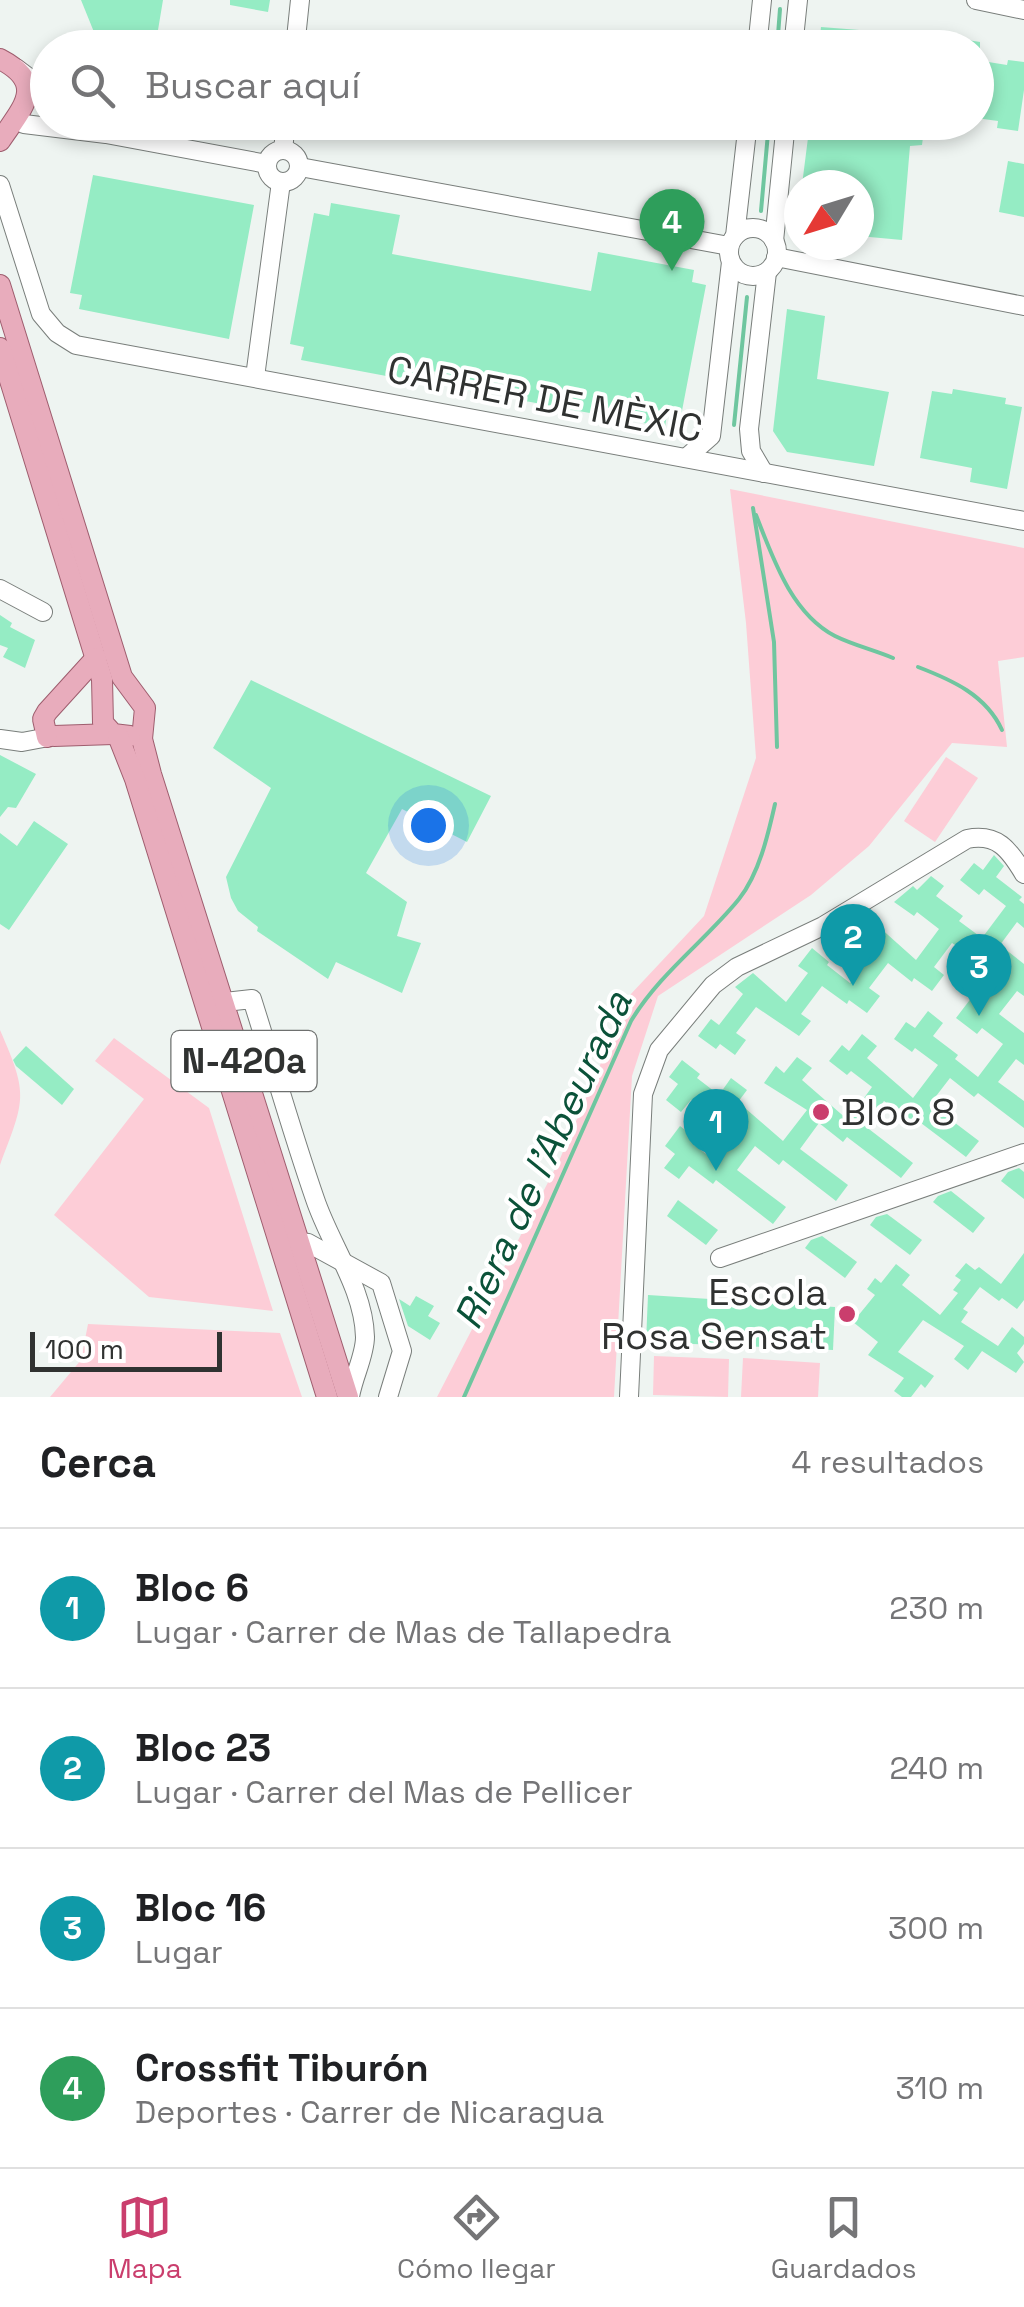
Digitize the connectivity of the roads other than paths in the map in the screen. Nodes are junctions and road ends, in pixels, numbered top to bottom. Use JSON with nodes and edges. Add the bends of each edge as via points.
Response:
{"nodes":[{"id":1,"x":300,"y":0,"type":"edge"},
{"id":2,"x":762,"y":0,"type":"edge"},
{"id":3,"x":798,"y":0,"type":"edge"},
{"id":4,"x":976,"y":0,"type":"edge"},
{"id":5,"x":1024,"y":10,"type":"edge"},
{"id":6,"x":297,"y":30,"type":"edge"},
{"id":7,"x":758,"y":30,"type":"edge"},
{"id":8,"x":795,"y":30,"type":"edge"},
{"id":9,"x":7,"y":62,"type":"edge"},
{"id":10,"x":30,"y":79,"type":"edge"},
{"id":11,"x":9,"y":128,"type":"edge"},
{"id":12,"x":153,"y":140,"type":"edge"},
{"id":13,"x":284,"y":140,"type":"edge"},
{"id":14,"x":746,"y":140,"type":"edge"},
{"id":15,"x":784,"y":140,"type":"edge"},
{"id":16,"x":283,"y":150,"type":"junction"},
{"id":17,"x":0,"y":158,"type":"edge"},
{"id":18,"x":267,"y":164,"type":"junction"},
{"id":19,"x":300,"y":166,"type":"junction"},
{"id":20,"x":281,"y":182,"type":"junction"},
{"id":21,"x":0,"y":185,"type":"edge"},
{"id":22,"x":731,"y":248,"type":"junction"},
{"id":23,"x":772,"y":256,"type":"junction"},
{"id":24,"x":0,"y":285,"type":"edge"},
{"id":25,"x":1024,"y":306,"type":"edge"},
{"id":26,"x":0,"y":348,"type":"edge"},
{"id":27,"x":256,"y":377,"type":"junction"},
{"id":28,"x":686,"y":458,"type":"junction"},
{"id":29,"x":764,"y":473,"type":"junction"},
{"id":30,"x":899,"y":475,"type":"dead end"},
{"id":31,"x":895,"y":497,"type":"junction"},
{"id":32,"x":1024,"y":521,"type":"edge"},
{"id":33,"x":0,"y":589,"type":"edge"},
{"id":34,"x":43,"y":612,"type":"dead end"},
{"id":35,"x":96,"y":658,"type":"junction"},
{"id":36,"x":134,"y":694,"type":"junction"},
{"id":37,"x":103,"y":706,"type":"junction"},
{"id":38,"x":143,"y":726,"type":"junction"},
{"id":39,"x":115,"y":735,"type":"junction"},
{"id":40,"x":51,"y":737,"type":"junction"},
{"id":41,"x":0,"y":739,"type":"edge"},
{"id":42,"x":1024,"y":874,"type":"edge"},
{"id":43,"x":225,"y":1002,"type":"junction"},
{"id":44,"x":1024,"y":1153,"type":"edge"},
{"id":45,"x":300,"y":1242,"type":"junction"},
{"id":46,"x":720,"y":1258,"type":"dead end"},
{"id":47,"x":343,"y":1264,"type":"junction"},
{"id":48,"x":326,"y":1397,"type":"edge"},
{"id":49,"x":349,"y":1397,"type":"edge"},
{"id":50,"x":388,"y":1397,"type":"edge"},
{"id":51,"x":629,"y":1397,"type":"edge"}],
"edges":[{"from":1,"to":6,"type":"street"},
{"from":2,"to":7,"type":"street"},
{"from":3,"to":8,"type":"street"},
{"from":4,"to":5,"type":"street"},
{"from":9,"to":10,"type":"street"},
{"from":9,"to":11,"type":"main road","via":[[29,93]]},
{"from":11,"to":17,"type":"street"},
{"from":12,"to":18,"type":"street"},
{"from":13,"to":16,"type":"street"},
{"from":14,"to":22,"type":"street"},
{"from":15,"to":23,"type":"street"},
{"from":16,"to":18,"type":"street"},
{"from":16,"to":19,"type":"street"},
{"from":18,"to":20,"type":"street"},
{"from":19,"to":20,"type":"street","via":[[294,179]]},
{"from":19,"to":22,"type":"street"},
{"from":20,"to":27,"type":"street"},
{"from":21,"to":27,"type":"street","name":"CARRER DE MÈXIC","via":[[41,314],[57,333],[76,345]]},
{"from":22,"to":23,"type":"street","via":[[750,276]]},
{"from":22,"to":23,"type":"street","via":[[742,230],[756,228],[764,231]]},
{"from":22,"to":28,"type":"street","via":[[711,436]]},
{"from":23,"to":25,"type":"street","via":[[929,294]]},
{"from":23,"to":29,"type":"street","via":[[749,429],[751,451]]},
{"from":24,"to":36,"type":"main road","number":"N-420a","via":[[122,677]]},
{"from":26,"to":35,"type":"main road","number":"N-420a"},
{"from":27,"to":28,"type":"street","name":"CARRER DE MÈXIC"},
{"from":28,"to":29,"type":"street","name":"CARRER DE MÈXIC"},
{"from":29,"to":31,"type":"street","name":"CARRER DE MÈXIC"},
{"from":30,"to":31,"type":"street"},
{"from":31,"to":32,"type":"street","name":"CARRER DE MÈXIC"},
{"from":33,"to":34,"type":"street"},
{"from":35,"to":37,"type":"main road","number":"N-420a"},
{"from":35,"to":40,"type":"main road","via":[[43,719]]},
{"from":36,"to":37,"type":"main road","via":[[115,694]]},
{"from":36,"to":38,"type":"main road","number":"N-420a","via":[[145,708]]},
{"from":37,"to":39,"type":"main road","number":"N-420a","via":[[102,723]]},
{"from":37,"to":40,"type":"main road"},
{"from":38,"to":39,"type":"main road","via":[[132,736]]},
{"from":38,"to":43,"type":"main road","number":"N-420a","via":[[152,778]]},
{"from":39,"to":40,"type":"main road"},
{"from":39,"to":48,"type":"main road","number":"N-420a","via":[[135,779]]},
{"from":40,"to":41,"type":"street"},
{"from":42,"to":51,"type":"street","via":[[1005,847],[984,836],[967,839],[823,926],[736,966],[659,1050],[643,1094]]},
{"from":43,"to":45,"type":"main road","number":"N-420a"},
{"from":43,"to":47,"type":"street","via":[[252,998],[316,1203]]},
{"from":44,"to":46,"type":"street"},
{"from":45,"to":47,"type":"street"},
{"from":45,"to":49,"type":"main road","number":"N-420a"},
{"from":47,"to":49,"type":"street","via":[[365,1342]]},
{"from":47,"to":50,"type":"street","via":[[381,1283],[402,1351]]}]}
